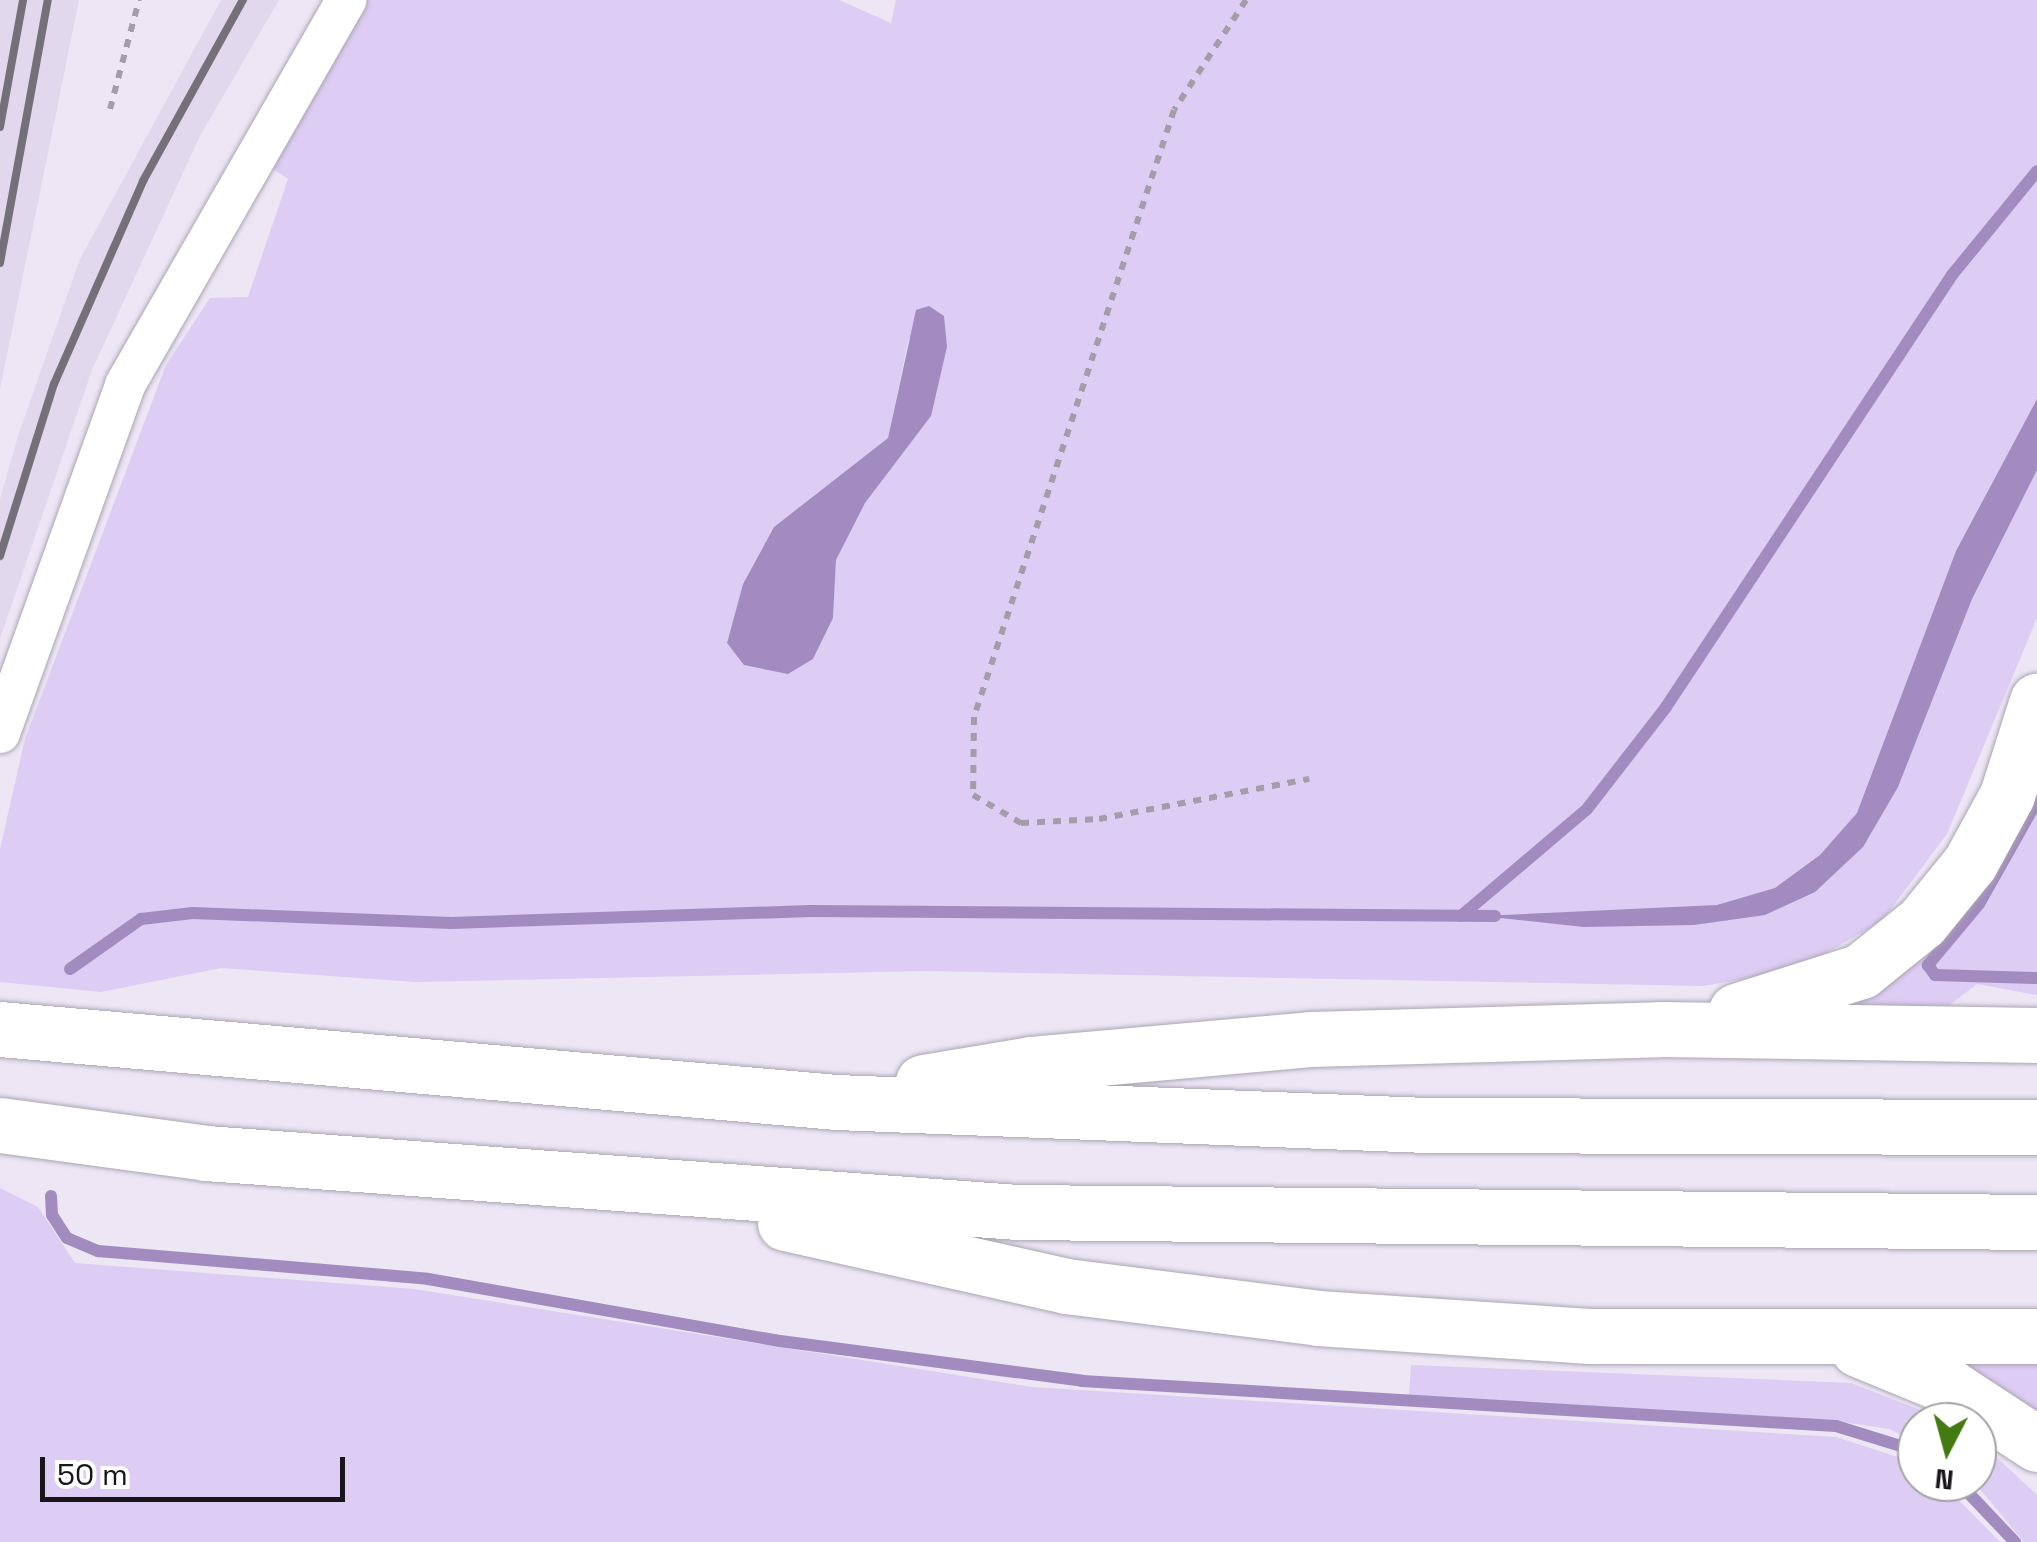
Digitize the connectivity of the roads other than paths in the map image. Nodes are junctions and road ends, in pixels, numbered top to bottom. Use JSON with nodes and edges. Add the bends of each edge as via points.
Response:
{"nodes":[{"id":1,"x":346,"y":0,"type":"edge"},
{"id":2,"x":2037,"y":701,"type":"edge"},
{"id":3,"x":0,"y":733,"type":"edge"},
{"id":4,"x":0,"y":1029,"type":"edge"},
{"id":5,"x":1660,"y":1030,"type":"junction"},
{"id":6,"x":2037,"y":1035,"type":"edge"},
{"id":7,"x":836,"y":1102,"type":"junction"},
{"id":8,"x":0,"y":1125,"type":"edge"},
{"id":9,"x":2037,"y":1128,"type":"edge"},
{"id":10,"x":661,"y":1190,"type":"junction"},
{"id":11,"x":2037,"y":1222,"type":"edge"},
{"id":12,"x":2037,"y":1336,"type":"edge"},
{"id":13,"x":1786,"y":1338,"type":"junction"},
{"id":14,"x":2037,"y":1444,"type":"edge"}],
"edges":[{"from":1,"to":3,"type":"lane","via":[[125,386]]},
{"from":2,"to":5,"type":"highway","via":[[2007,795],[1970,863],[1922,922],[1861,971],[1820,988]]},
{"from":4,"to":7,"type":"highway"},
{"from":5,"to":6,"type":"highway"},
{"from":5,"to":7,"type":"highway","via":[[1273,1042],[1031,1064]]},
{"from":7,"to":9,"type":"highway","via":[[1427,1125]]},
{"from":8,"to":10,"type":"highway","via":[[206,1153]]},
{"from":10,"to":11,"type":"highway","via":[[1017,1212]]},
{"from":10,"to":13,"type":"highway","via":[[929,1260],[1212,1306],[1478,1330]]},
{"from":12,"to":13,"type":"highway"},
{"from":13,"to":14,"type":"highway","via":[[1890,1358]]}]}
